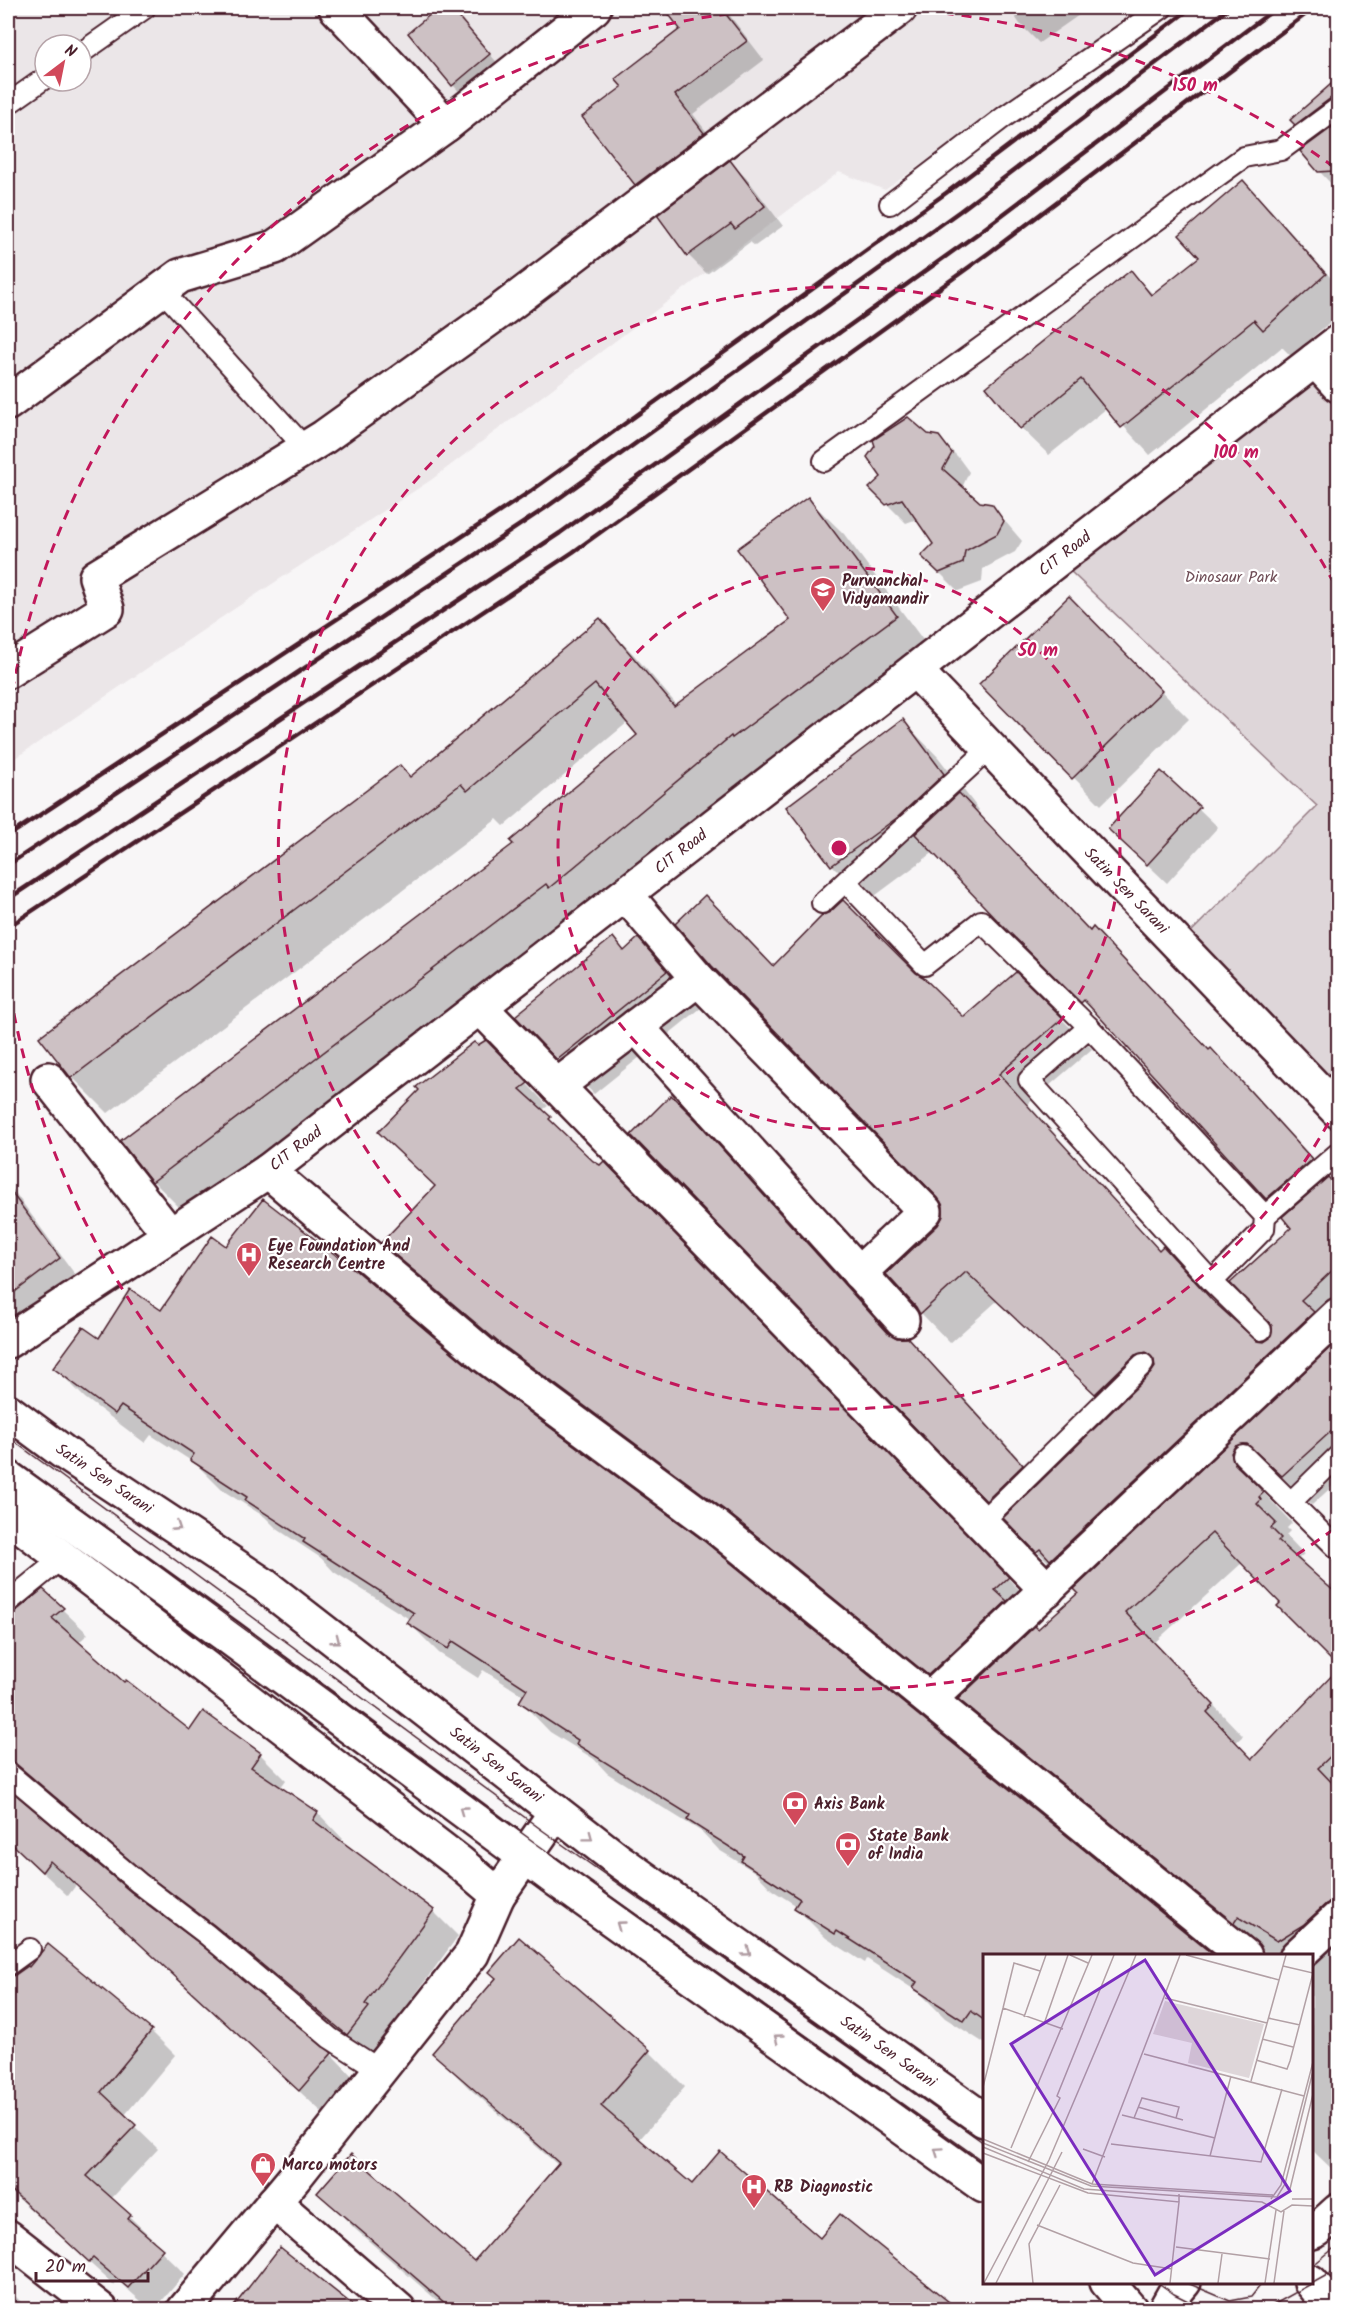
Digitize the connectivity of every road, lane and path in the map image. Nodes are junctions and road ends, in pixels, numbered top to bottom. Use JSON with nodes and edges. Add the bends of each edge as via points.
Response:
{"nodes":[{"id":1,"x":145,"y":8,"type":"edge"},
{"id":2,"x":336,"y":8,"type":"edge"},
{"id":3,"x":594,"y":8,"type":"edge"},
{"id":4,"x":900,"y":8,"type":"edge"},
{"id":5,"x":1162,"y":8,"type":"edge"},
{"id":6,"x":93,"y":44,"type":"edge"},
{"id":7,"x":33,"y":86,"type":"edge"},
{"id":8,"x":8,"y":104,"type":"edge"},
{"id":9,"x":1338,"y":108,"type":"edge"},
{"id":10,"x":446,"y":126,"type":"junction"},
{"id":11,"x":890,"y":204,"type":"dead end"},
{"id":12,"x":161,"y":290,"type":"junction"},
{"id":13,"x":1327,"y":351,"type":"edge"},
{"id":14,"x":1338,"y":386,"type":"edge"},
{"id":15,"x":8,"y":403,"type":"edge"},
{"id":16,"x":305,"y":448,"type":"junction"},
{"id":17,"x":824,"y":461,"type":"dead end"},
{"id":18,"x":8,"y":670,"type":"edge"},
{"id":19,"x":915,"y":670,"type":"junction"},
{"id":20,"x":990,"y":748,"type":"junction"},
{"id":21,"x":846,"y":882,"type":"junction"},
{"id":22,"x":626,"y":895,"type":"junction"},
{"id":23,"x":822,"y":903,"type":"dead end"},
{"id":24,"x":698,"y":979,"type":"junction"},
{"id":25,"x":480,"y":1007,"type":"junction"},
{"id":26,"x":636,"y":1026,"type":"junction"},
{"id":27,"x":1089,"y":1027,"type":"junction"},
{"id":28,"x":48,"y":1079,"type":"dead end"},
{"id":29,"x":557,"y":1086,"type":"junction"},
{"id":30,"x":1338,"y":1111,"type":"edge"},
{"id":31,"x":1338,"y":1153,"type":"edge"},
{"id":32,"x":268,"y":1171,"type":"junction"},
{"id":33,"x":1265,"y":1216,"type":"junction"},
{"id":34,"x":170,"y":1235,"type":"junction"},
{"id":35,"x":859,"y":1273,"type":"junction"},
{"id":36,"x":1212,"y":1282,"type":"junction"},
{"id":37,"x":1338,"y":1318,"type":"edge"},
{"id":38,"x":902,"y":1320,"type":"dead end"},
{"id":39,"x":1261,"y":1329,"type":"dead end"},
{"id":40,"x":8,"y":1341,"type":"edge"},
{"id":41,"x":1143,"y":1364,"type":"dead end"},
{"id":42,"x":8,"y":1412,"type":"edge"},
{"id":43,"x":1243,"y":1455,"type":"dead end"},
{"id":44,"x":1338,"y":1456,"type":"edge"},
{"id":45,"x":8,"y":1478,"type":"edge"},
{"id":46,"x":1291,"y":1502,"type":"junction"},
{"id":47,"x":981,"y":1522,"type":"junction"},
{"id":48,"x":14,"y":1528,"type":"edge"},
{"id":49,"x":1338,"y":1549,"type":"edge"},
{"id":50,"x":62,"y":1558,"type":"junction"},
{"id":51,"x":1047,"y":1590,"type":"junction"},
{"id":52,"x":8,"y":1602,"type":"edge"},
{"id":53,"x":930,"y":1699,"type":"junction"},
{"id":54,"x":8,"y":1773,"type":"edge"},
{"id":55,"x":556,"y":1812,"type":"junction"},
{"id":56,"x":525,"y":1856,"type":"junction"},
{"id":57,"x":498,"y":1895,"type":"junction"},
{"id":58,"x":1338,"y":1918,"type":"edge"},
{"id":59,"x":30,"y":1948,"type":"dead end"},
{"id":60,"x":1243,"y":1954,"type":"edge"},
{"id":61,"x":1300,"y":1954,"type":"edge"},
{"id":62,"x":8,"y":1965,"type":"edge"},
{"id":63,"x":380,"y":2070,"type":"junction"},
{"id":64,"x":983,"y":2119,"type":"edge"},
{"id":65,"x":983,"y":2185,"type":"edge"},
{"id":66,"x":274,"y":2202,"type":"junction"},
{"id":67,"x":1338,"y":2211,"type":"edge"},
{"id":68,"x":1313,"y":2231,"type":"edge"},
{"id":69,"x":8,"y":2237,"type":"edge"},
{"id":70,"x":1108,"y":2284,"type":"edge"},
{"id":71,"x":1183,"y":2284,"type":"edge"},
{"id":72,"x":1312,"y":2284,"type":"edge"},
{"id":73,"x":101,"y":2310,"type":"edge"},
{"id":74,"x":184,"y":2310,"type":"edge"},
{"id":75,"x":399,"y":2310,"type":"edge"},
{"id":76,"x":1131,"y":2310,"type":"edge"},
{"id":77,"x":1165,"y":2310,"type":"edge"},
{"id":78,"x":1330,"y":2310,"type":"edge"}],
"edges":[{"from":1,"to":6,"type":"lane"},
{"from":2,"to":10,"type":"street"},
{"from":3,"to":10,"type":"street"},
{"from":4,"to":16,"type":"street","via":[[503,309]]},
{"from":5,"to":11,"type":"lane","via":[[1004,117]]},
{"from":7,"to":8,"type":"lane"},
{"from":9,"to":17,"type":"lane","via":[[1281,150],[1244,157]]},
{"from":10,"to":12,"type":"street","via":[[275,247],[180,276]]},
{"from":12,"to":15,"type":"street"},
{"from":12,"to":16,"type":"lane"},
{"from":13,"to":14,"type":"street"},
{"from":13,"to":19,"type":"street","name":"CIT Road"},
{"from":16,"to":18,"type":"street","via":[[96,577],[106,609]]},
{"from":19,"to":20,"type":"street","name":"Satin Sen Sarani"},
{"from":19,"to":22,"type":"street","name":"CIT Road"},
{"from":20,"to":21,"type":"lane"},
{"from":20,"to":30,"type":"street","name":"Satin Sen Sarani"},
{"from":21,"to":23,"type":"lane"},
{"from":21,"to":27,"type":"lane","via":[[925,964],[981,921]]},
{"from":22,"to":24,"type":"street"},
{"from":22,"to":25,"type":"street","name":"CIT Road"},
{"from":24,"to":26,"type":"street"},
{"from":24,"to":35,"type":"street","via":[[925,1211]]},
{"from":25,"to":29,"type":"street"},
{"from":25,"to":32,"type":"street","name":"CIT Road"},
{"from":26,"to":29,"type":"street"},
{"from":26,"to":35,"type":"street"},
{"from":27,"to":33,"type":"lane"},
{"from":27,"to":36,"type":"lane","via":[[1029,1080]]},
{"from":28,"to":34,"type":"street"},
{"from":29,"to":47,"type":"street"},
{"from":31,"to":33,"type":"lane"},
{"from":32,"to":34,"type":"street","name":"CIT Road"},
{"from":32,"to":53,"type":"street","via":[[485,1356],[715,1526]]},
{"from":33,"to":36,"type":"lane","via":[[1264,1229]]},
{"from":34,"to":40,"type":"street","name":"CIT Road"},
{"from":35,"to":38,"type":"street"},
{"from":36,"to":39,"type":"lane"},
{"from":37,"to":51,"type":"street"},
{"from":41,"to":47,"type":"lane"},
{"from":42,"to":55,"type":"street","name":"Satin Sen Sarani","one_way":true,"via":[[264,1585]]},
{"from":43,"to":46,"type":"lane"},
{"from":44,"to":46,"type":"lane"},
{"from":56,"to":45,"type":"street","one_way":true},
{"from":46,"to":49,"type":"lane"},
{"from":47,"to":51,"type":"street"},
{"from":48,"to":50,"type":"street"},
{"from":50,"to":52,"type":"lane"},
{"from":50,"to":57,"type":"street"},
{"from":51,"to":53,"type":"street"},
{"from":53,"to":60,"type":"street"},
{"from":54,"to":63,"type":"lane","via":[[330,2038]]},
{"from":55,"to":56,"type":"street"},
{"from":55,"to":64,"type":"street","name":"Satin Sen Sarani","one_way":true},
{"from":56,"to":57,"type":"street"},
{"from":65,"to":56,"type":"street","one_way":true},
{"from":57,"to":63,"type":"street","via":[[472,1954]]},
{"from":58,"to":61,"type":"street"},
{"from":59,"to":62,"type":"lane"},
{"from":63,"to":66,"type":"street"},
{"from":66,"to":74,"type":"street"},
{"from":66,"to":75,"type":"street"},
{"from":67,"to":68,"type":"street"},
{"from":69,"to":73,"type":"street"},
{"from":70,"to":76,"type":"street"},
{"from":71,"to":77,"type":"street"},
{"from":72,"to":78,"type":"street"}]}
